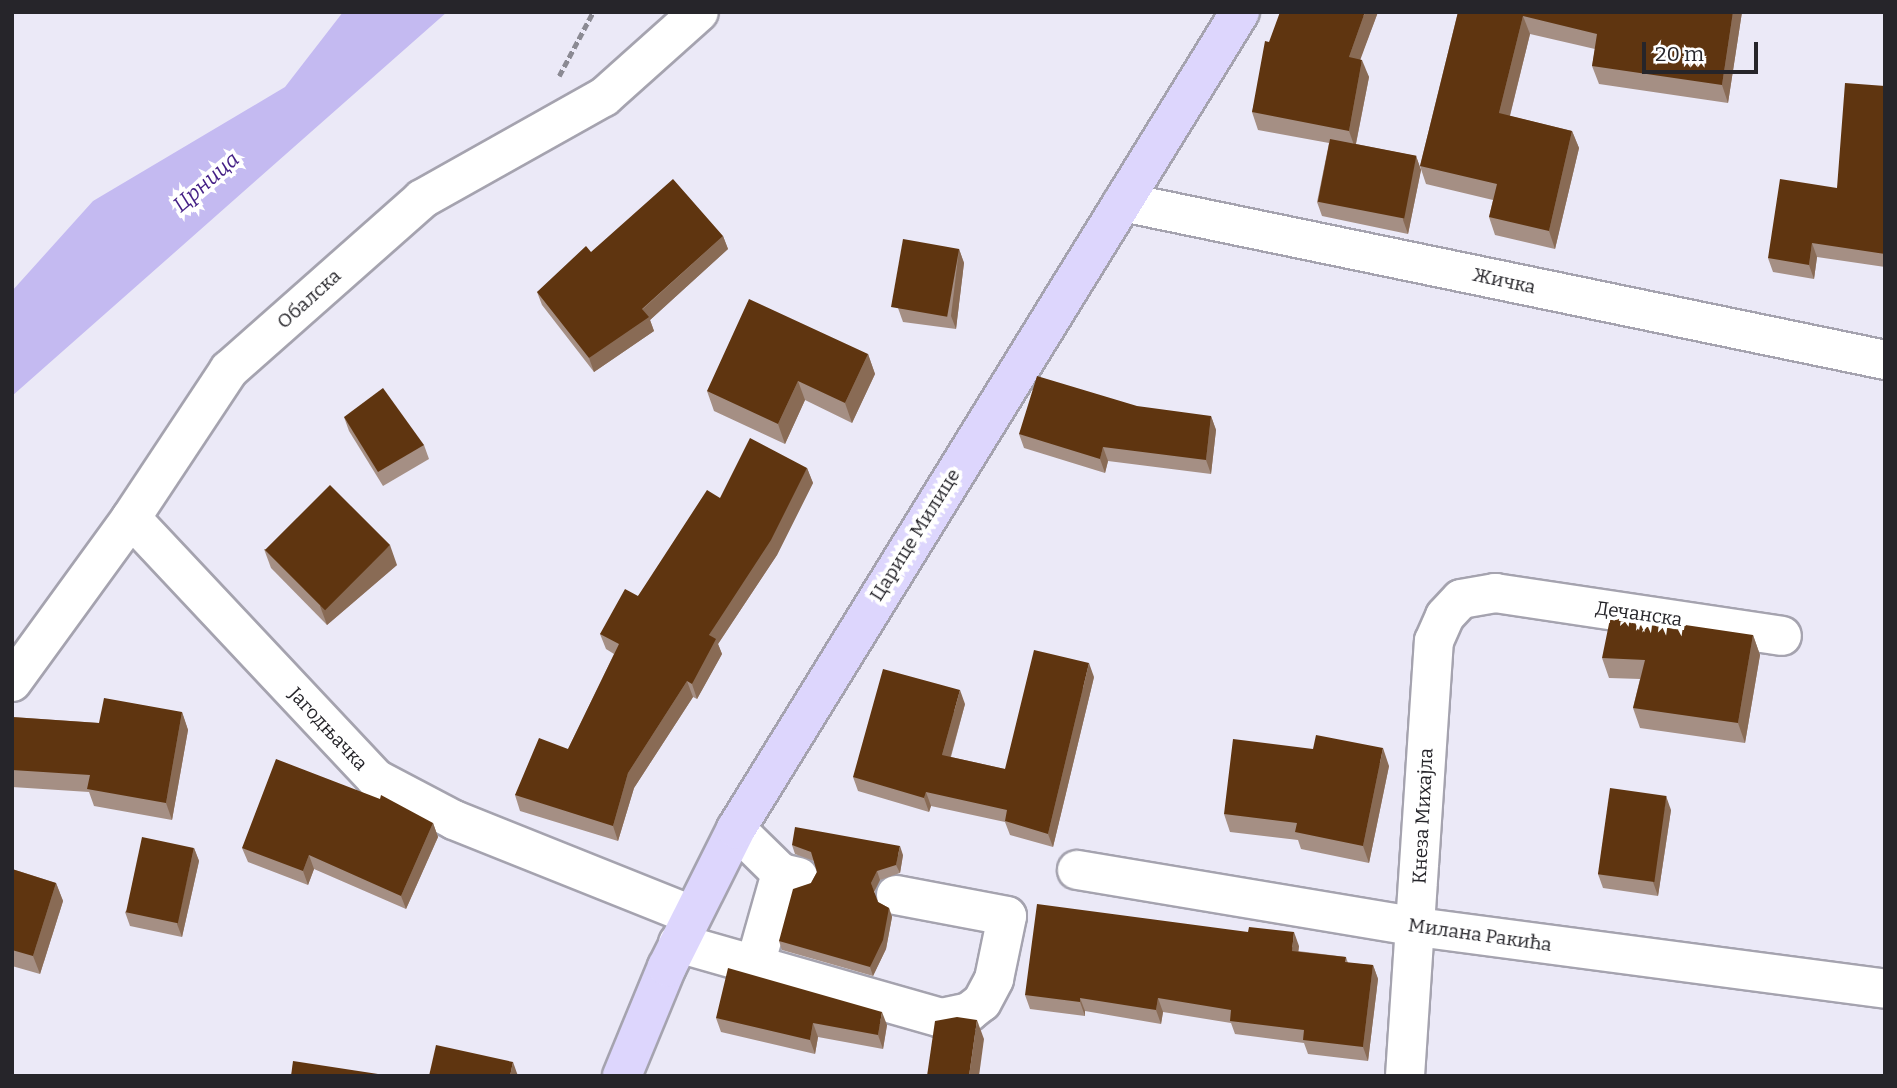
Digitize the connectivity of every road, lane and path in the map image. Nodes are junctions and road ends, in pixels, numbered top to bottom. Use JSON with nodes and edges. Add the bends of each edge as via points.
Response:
{"nodes":[{"id":1,"x":593,"y":12,"type":"edge"},
{"id":2,"x":699,"y":12,"type":"edge"},
{"id":3,"x":1240,"y":12,"type":"edge"},
{"id":4,"x":548,"y":128,"type":"junction"},
{"id":5,"x":1123,"y":202,"type":"junction"},
{"id":6,"x":1885,"y":360,"type":"edge"},
{"id":7,"x":131,"y":519,"type":"junction"},
{"id":8,"x":1495,"y":593,"type":"joint"},
{"id":9,"x":1782,"y":636,"type":"dead end"},
{"id":10,"x":12,"y":682,"type":"edge"},
{"id":11,"x":736,"y":829,"type":"junction"},
{"id":12,"x":1077,"y":870,"type":"dead end"},
{"id":13,"x":896,"y":895,"type":"dead end"},
{"id":14,"x":1417,"y":927,"type":"junction"},
{"id":15,"x":685,"y":929,"type":"junction"},
{"id":16,"x":755,"y":965,"type":"junction"},
{"id":17,"x":1885,"y":989,"type":"edge"},
{"id":18,"x":622,"y":1076,"type":"edge"},
{"id":19,"x":1405,"y":1076,"type":"edge"}],
"edges":[{"from":1,"to":4,"type":"path","via":[[578,48],[551,89]]},
{"from":2,"to":4,"type":"street","name":"Обалска","via":[[604,97]]},
{"from":3,"to":5,"type":"main road","name":"Царице Милице"},
{"from":4,"to":7,"type":"street","name":"Обалска","via":[[422,199],[229,370]]},
{"from":5,"to":6,"type":"street","name":"Жичка"},
{"from":5,"to":11,"type":"main road","name":"Царице Милице"},
{"from":7,"to":10,"type":"street","name":"Обалска"},
{"from":7,"to":15,"type":"street","name":"Јагодњачка","via":[[376,779]]},
{"from":8,"to":9,"type":"street","name":"Дечанска"},
{"from":8,"to":14,"type":"street","name":"Кнеза Михајла","via":[[1461,599],[1445,616],[1434,640]]},
{"from":11,"to":15,"type":"main road","name":"Царице Милице"},
{"from":11,"to":16,"type":"street","via":[[790,875]]},
{"from":12,"to":14,"type":"street","name":"Милана Ракића"},
{"from":13,"to":16,"type":"street","name":"Јагодњачка","via":[[1007,916],[994,979],[982,1002],[969,1012],[941,1018]]},
{"from":14,"to":17,"type":"street","name":"Милана Ракића"},
{"from":14,"to":19,"type":"street","name":"Кнеза Михајла"},
{"from":15,"to":16,"type":"street","name":"Јагодњачка"},
{"from":15,"to":18,"type":"main road","name":"Царице Милице"}]}
